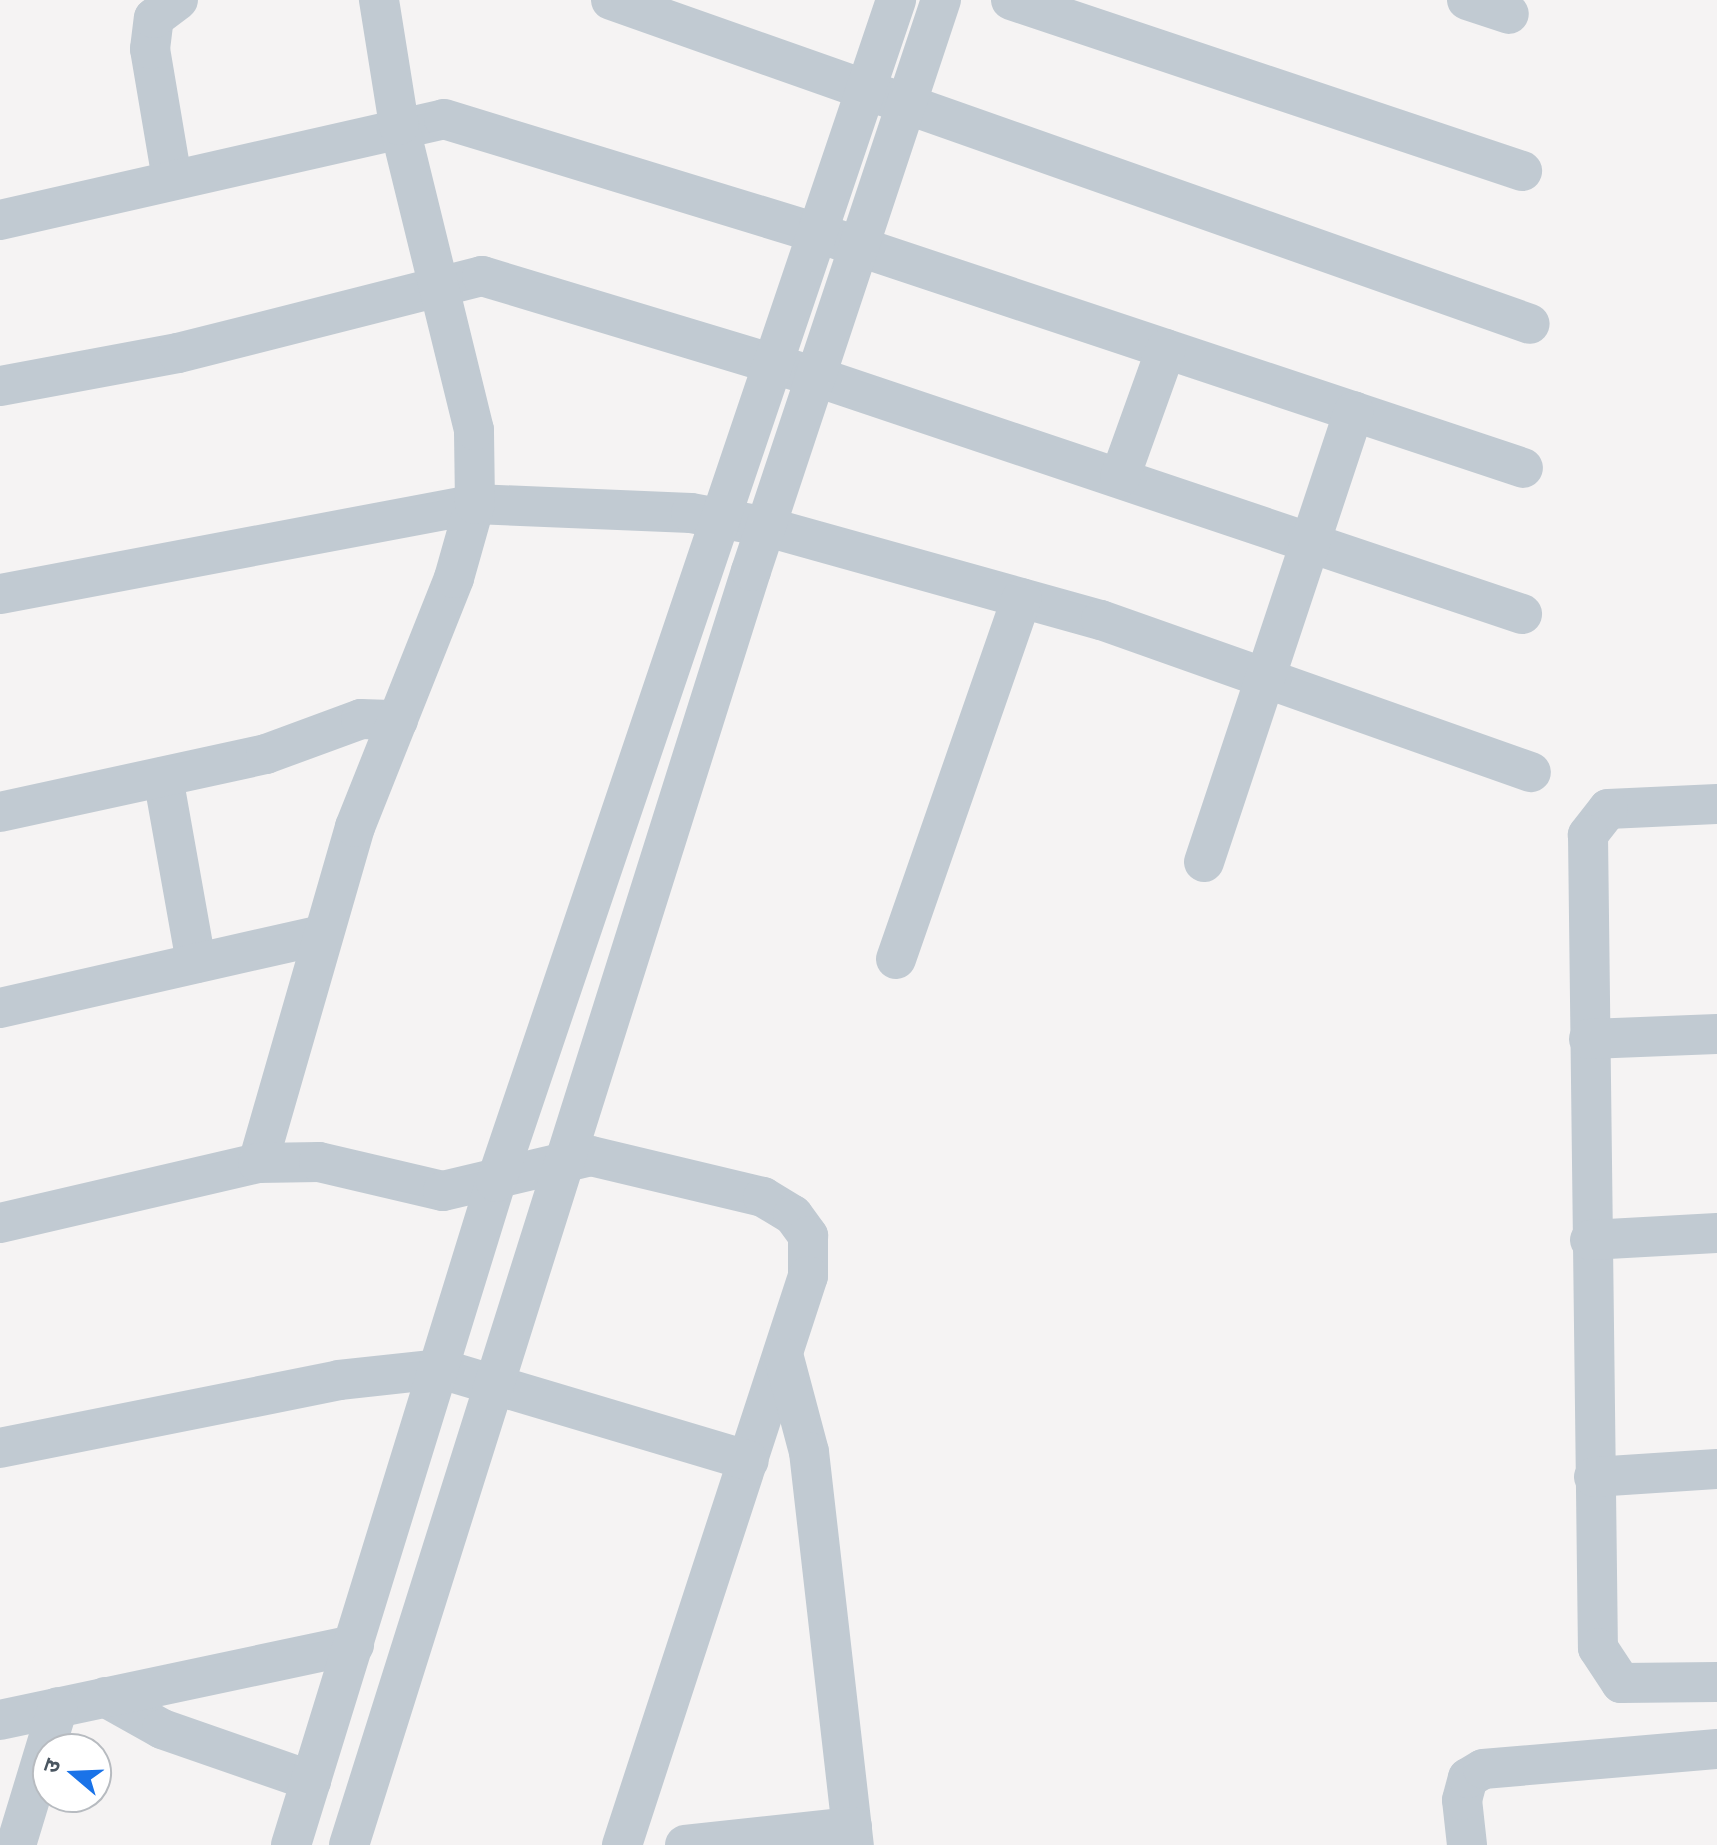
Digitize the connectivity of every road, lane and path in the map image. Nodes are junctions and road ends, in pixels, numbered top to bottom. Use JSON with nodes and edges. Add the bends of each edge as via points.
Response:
{"nodes":[{"id":1,"x":178,"y":0,"type":"edge"},
{"id":2,"x":379,"y":0,"type":"edge"},
{"id":3,"x":611,"y":0,"type":"edge"},
{"id":4,"x":896,"y":0,"type":"edge"},
{"id":5,"x":941,"y":0,"type":"edge"},
{"id":6,"x":1011,"y":0,"type":"edge"},
{"id":7,"x":1467,"y":0,"type":"edge"},
{"id":8,"x":1509,"y":14,"type":"dead end"},
{"id":9,"x":865,"y":92,"type":"junction"},
{"id":10,"x":904,"y":106,"type":"junction"},
{"id":11,"x":399,"y":125,"type":"junction"},
{"id":12,"x":1522,"y":171,"type":"dead end"},
{"id":13,"x":172,"y":179,"type":"junction"},
{"id":14,"x":0,"y":220,"type":"edge"},
{"id":15,"x":818,"y":233,"type":"junction"},
{"id":16,"x":857,"y":246,"type":"junction"},
{"id":17,"x":437,"y":283,"type":"junction"},
{"id":18,"x":1530,"y":324,"type":"dead end"},
{"id":19,"x":1166,"y":349,"type":"junction"},
{"id":20,"x":772,"y":364,"type":"junction"},
{"id":21,"x":814,"y":376,"type":"junction"},
{"id":22,"x":0,"y":386,"type":"edge"},
{"id":23,"x":1354,"y":411,"type":"junction"},
{"id":24,"x":1523,"y":468,"type":"dead end"},
{"id":25,"x":1120,"y":477,"type":"junction"},
{"id":26,"x":475,"y":504,"type":"junction"},
{"id":27,"x":719,"y":518,"type":"junction"},
{"id":28,"x":767,"y":527,"type":"junction"},
{"id":29,"x":1310,"y":541,"type":"junction"},
{"id":30,"x":0,"y":594,"type":"edge"},
{"id":31,"x":1022,"y":598,"type":"junction"},
{"id":32,"x":1522,"y":614,"type":"dead end"},
{"id":33,"x":1269,"y":676,"type":"junction"},
{"id":34,"x":398,"y":720,"type":"junction"},
{"id":35,"x":1531,"y":772,"type":"dead end"},
{"id":36,"x":163,"y":777,"type":"junction"},
{"id":37,"x":1717,"y":804,"type":"edge"},
{"id":38,"x":0,"y":812,"type":"edge"},
{"id":39,"x":1204,"y":862,"type":"dead end"},
{"id":40,"x":322,"y":935,"type":"junction"},
{"id":41,"x":896,"y":959,"type":"dead end"},
{"id":42,"x":196,"y":963,"type":"junction"},
{"id":43,"x":0,"y":1008,"type":"edge"},
{"id":44,"x":1717,"y":1034,"type":"edge"},
{"id":45,"x":1589,"y":1039,"type":"junction"},
{"id":46,"x":566,"y":1156,"type":"junction"},
{"id":47,"x":258,"y":1163,"type":"junction"},
{"id":48,"x":496,"y":1182,"type":"junction"},
{"id":49,"x":0,"y":1223,"type":"edge"},
{"id":50,"x":1717,"y":1233,"type":"edge"},
{"id":51,"x":1590,"y":1240,"type":"junction"},
{"id":52,"x":784,"y":1358,"type":"junction"},
{"id":53,"x":441,"y":1369,"type":"junction"},
{"id":54,"x":496,"y":1382,"type":"junction"},
{"id":55,"x":0,"y":1448,"type":"edge"},
{"id":56,"x":749,"y":1461,"type":"junction"},
{"id":57,"x":1717,"y":1469,"type":"edge"},
{"id":58,"x":1594,"y":1477,"type":"junction"},
{"id":59,"x":354,"y":1645,"type":"junction"},
{"id":60,"x":1717,"y":1682,"type":"edge"},
{"id":61,"x":105,"y":1697,"type":"junction"},
{"id":62,"x":58,"y":1707,"type":"junction"},
{"id":63,"x":0,"y":1720,"type":"edge"},
{"id":64,"x":1717,"y":1749,"type":"edge"},
{"id":65,"x":311,"y":1781,"type":"junction"},
{"id":66,"x":853,"y":1836,"type":"edge"},
{"id":67,"x":16,"y":1845,"type":"edge"},
{"id":68,"x":291,"y":1845,"type":"edge"},
{"id":69,"x":349,"y":1845,"type":"edge"},
{"id":70,"x":622,"y":1845,"type":"edge"},
{"id":71,"x":685,"y":1845,"type":"edge"},
{"id":72,"x":1467,"y":1845,"type":"edge"}],
"edges":[{"from":1,"to":13,"type":"street","via":[[154,18],[150,49]]},
{"from":2,"to":11,"type":"street"},
{"from":3,"to":9,"type":"street"},
{"from":4,"to":9,"type":"street"},
{"from":5,"to":10,"type":"street"},
{"from":6,"to":12,"type":"street"},
{"from":7,"to":8,"type":"street"},
{"from":9,"to":10,"type":"street"},
{"from":9,"to":15,"type":"street"},
{"from":10,"to":16,"type":"street"},
{"from":10,"to":18,"type":"street"},
{"from":11,"to":13,"type":"street"},
{"from":11,"to":15,"type":"street","via":[[444,119]]},
{"from":11,"to":17,"type":"street"},
{"from":13,"to":14,"type":"street"},
{"from":15,"to":16,"type":"street"},
{"from":15,"to":20,"type":"street"},
{"from":16,"to":19,"type":"street"},
{"from":16,"to":21,"type":"street"},
{"from":17,"to":20,"type":"street","via":[[482,276]]},
{"from":17,"to":22,"type":"street","via":[[178,353]]},
{"from":17,"to":26,"type":"street","via":[[474,430]]},
{"from":19,"to":23,"type":"street"},
{"from":19,"to":25,"type":"street"},
{"from":20,"to":21,"type":"street"},
{"from":20,"to":27,"type":"street"},
{"from":21,"to":25,"type":"street"},
{"from":21,"to":28,"type":"street"},
{"from":23,"to":24,"type":"street"},
{"from":23,"to":29,"type":"street"},
{"from":25,"to":29,"type":"street"},
{"from":26,"to":27,"type":"street","via":[[588,504]]},
{"from":26,"to":30,"type":"street"},
{"from":26,"to":34,"type":"street"},
{"from":27,"to":28,"type":"street"},
{"from":27,"to":48,"type":"street"},
{"from":28,"to":31,"type":"street"},
{"from":28,"to":46,"type":"street"},
{"from":29,"to":32,"type":"street"},
{"from":29,"to":33,"type":"street"},
{"from":31,"to":33,"type":"street"},
{"from":31,"to":41,"type":"street"},
{"from":33,"to":35,"type":"street"},
{"from":33,"to":39,"type":"street"},
{"from":34,"to":36,"type":"street","via":[[361,719],[266,754]]},
{"from":34,"to":40,"type":"street"},
{"from":36,"to":38,"type":"street"},
{"from":36,"to":42,"type":"street"},
{"from":37,"to":45,"type":"street","via":[[1608,809],[1592,822]]},
{"from":40,"to":42,"type":"street"},
{"from":40,"to":47,"type":"street"},
{"from":42,"to":43,"type":"street"},
{"from":44,"to":45,"type":"street"},
{"from":45,"to":51,"type":"street"},
{"from":46,"to":48,"type":"street"},
{"from":46,"to":52,"type":"street","via":[[632,1161],[763,1197],[793,1215],[808,1236],[808,1276]]},
{"from":46,"to":54,"type":"street"},
{"from":47,"to":48,"type":"street","via":[[319,1162],[443,1191]]},
{"from":47,"to":49,"type":"street"},
{"from":48,"to":53,"type":"street"},
{"from":50,"to":51,"type":"street"},
{"from":51,"to":58,"type":"street"},
{"from":52,"to":56,"type":"street"},
{"from":52,"to":66,"type":"street","via":[[809,1452]]},
{"from":53,"to":54,"type":"street"},
{"from":53,"to":55,"type":"street","via":[[339,1380]]},
{"from":53,"to":59,"type":"street"},
{"from":54,"to":56,"type":"street"},
{"from":54,"to":69,"type":"street"},
{"from":56,"to":70,"type":"street"},
{"from":57,"to":58,"type":"street"},
{"from":58,"to":60,"type":"street","via":[[1598,1648],[1609,1674],[1642,1687]]},
{"from":59,"to":61,"type":"street"},
{"from":59,"to":65,"type":"street"},
{"from":61,"to":62,"type":"street"},
{"from":61,"to":65,"type":"street","via":[[162,1729]]},
{"from":62,"to":63,"type":"street"},
{"from":62,"to":67,"type":"street"},
{"from":64,"to":72,"type":"street","via":[[1483,1769],[1468,1778],[1462,1800]]},
{"from":65,"to":68,"type":"street"},
{"from":66,"to":71,"type":"street"}]}
